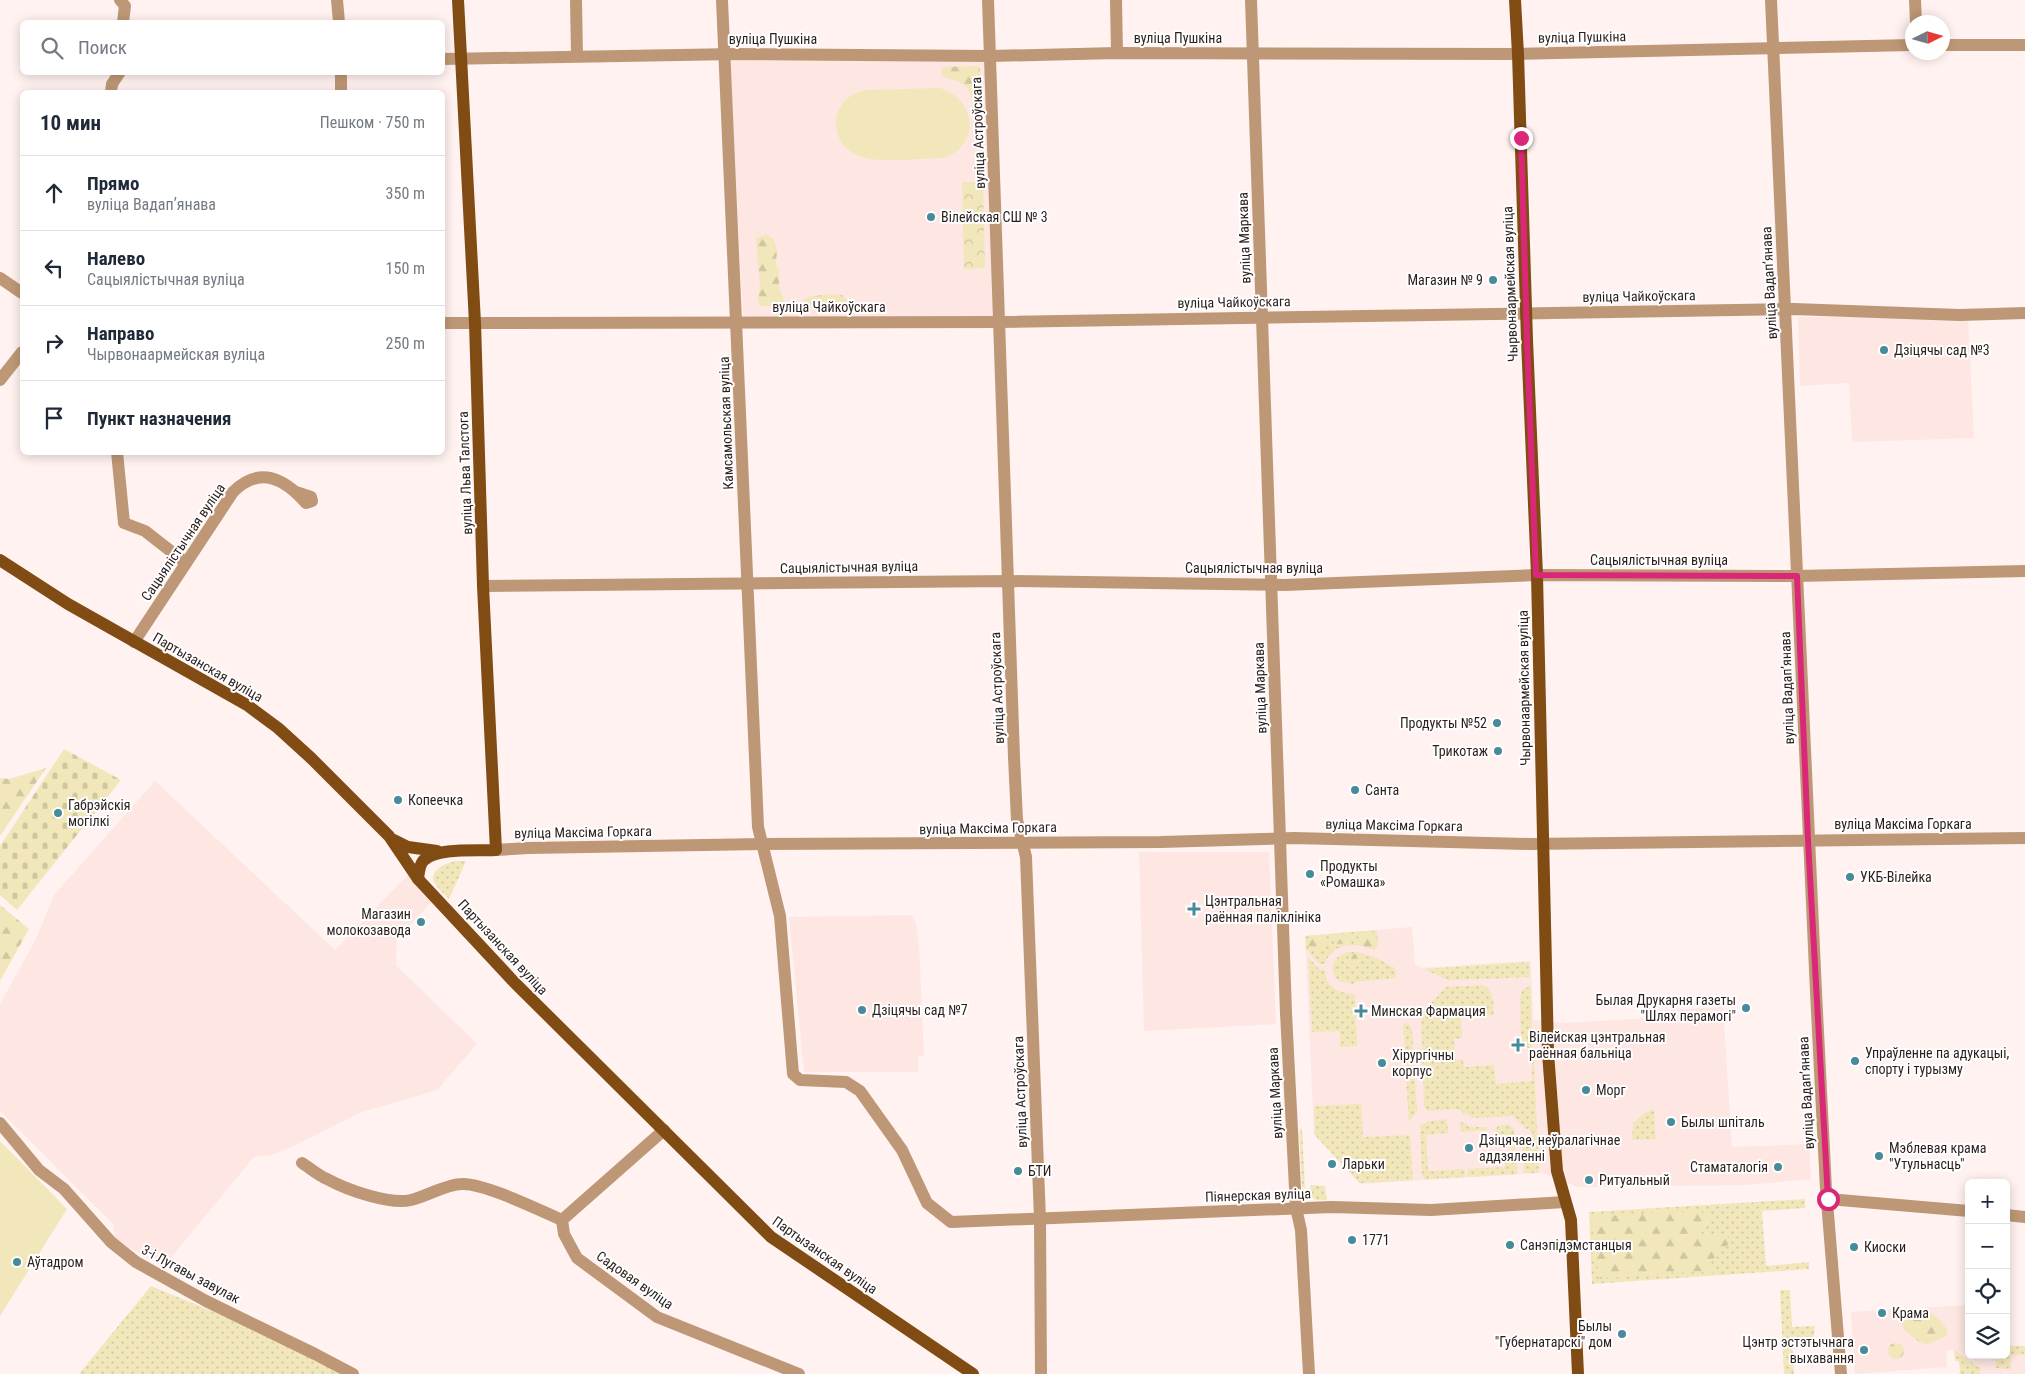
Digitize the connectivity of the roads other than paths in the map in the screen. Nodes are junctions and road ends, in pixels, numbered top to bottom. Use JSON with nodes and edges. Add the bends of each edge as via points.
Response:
{"nodes":[{"id":1,"x":120,"y":0,"type":"edge"},
{"id":2,"x":338,"y":0,"type":"edge"},
{"id":3,"x":458,"y":0,"type":"edge"},
{"id":4,"x":576,"y":0,"type":"edge"},
{"id":5,"x":722,"y":0,"type":"edge"},
{"id":6,"x":988,"y":0,"type":"edge"},
{"id":7,"x":1116,"y":0,"type":"edge"},
{"id":8,"x":1251,"y":0,"type":"edge"},
{"id":9,"x":1515,"y":0,"type":"edge"},
{"id":10,"x":1771,"y":0,"type":"edge"},
{"id":11,"x":1915,"y":0,"type":"edge"},
{"id":12,"x":1916,"y":15,"type":"edge"},
{"id":13,"x":124,"y":20,"type":"edge"},
{"id":14,"x":338,"y":20,"type":"edge"},
{"id":15,"x":1905,"y":45,"type":"edge"},
{"id":16,"x":1950,"y":45,"type":"edge"},
{"id":17,"x":2025,"y":45,"type":"edge"},
{"id":18,"x":1773,"y":48,"type":"junction"},
{"id":19,"x":1117,"y":53,"type":"junction"},
{"id":20,"x":1253,"y":53,"type":"junction"},
{"id":21,"x":724,"y":54,"type":"junction"},
{"id":22,"x":1518,"y":54,"type":"junction"},
{"id":23,"x":577,"y":56,"type":"junction"},
{"id":24,"x":991,"y":56,"type":"junction"},
{"id":25,"x":445,"y":59,"type":"edge"},
{"id":26,"x":461,"y":59,"type":"junction"},
{"id":27,"x":341,"y":75,"type":"edge"},
{"id":28,"x":342,"y":90,"type":"edge"},
{"id":29,"x":0,"y":278,"type":"edge"},
{"id":30,"x":20,"y":292,"type":"edge"},
{"id":31,"x":1785,"y":309,"type":"junction"},
{"id":32,"x":1527,"y":313,"type":"junction"},
{"id":33,"x":2025,"y":313,"type":"edge"},
{"id":34,"x":1262,"y":317,"type":"junction"},
{"id":35,"x":475,"y":322,"type":"junction"},
{"id":36,"x":737,"y":322,"type":"junction"},
{"id":37,"x":999,"y":322,"type":"junction"},
{"id":38,"x":445,"y":323,"type":"edge"},
{"id":39,"x":20,"y":355,"type":"edge"},
{"id":40,"x":0,"y":380,"type":"edge"},
{"id":41,"x":117,"y":455,"type":"edge"},
{"id":42,"x":296,"y":492,"type":"dead end"},
{"id":43,"x":0,"y":560,"type":"edge"},
{"id":44,"x":186,"y":563,"type":"junction"},
{"id":45,"x":2025,"y":570,"type":"edge"},
{"id":46,"x":1536,"y":575,"type":"junction"},
{"id":47,"x":1797,"y":576,"type":"junction"},
{"id":48,"x":1008,"y":581,"type":"junction"},
{"id":49,"x":747,"y":584,"type":"junction"},
{"id":50,"x":1272,"y":585,"type":"junction"},
{"id":51,"x":483,"y":586,"type":"junction"},
{"id":52,"x":134,"y":642,"type":"junction"},
{"id":53,"x":389,"y":836,"type":"junction"},
{"id":54,"x":1281,"y":838,"type":"junction"},
{"id":55,"x":2025,"y":838,"type":"edge"},
{"id":56,"x":1808,"y":840,"type":"junction"},
{"id":57,"x":1021,"y":842,"type":"junction"},
{"id":58,"x":1542,"y":843,"type":"junction"},
{"id":59,"x":762,"y":844,"type":"junction"},
{"id":60,"x":496,"y":850,"type":"junction"},
{"id":61,"x":444,"y":852,"type":"junction"},
{"id":62,"x":418,"y":879,"type":"junction"},
{"id":63,"x":0,"y":1123,"type":"edge"},
{"id":64,"x":664,"y":1130,"type":"junction"},
{"id":65,"x":302,"y":1163,"type":"dead end"},
{"id":66,"x":1828,"y":1199,"type":"junction"},
{"id":67,"x":1565,"y":1202,"type":"junction"},
{"id":68,"x":1296,"y":1208,"type":"junction"},
{"id":69,"x":1965,"y":1212,"type":"edge"},
{"id":70,"x":2010,"y":1215,"type":"edge"},
{"id":71,"x":2025,"y":1217,"type":"edge"},
{"id":72,"x":1040,"y":1219,"type":"junction"},
{"id":73,"x":562,"y":1220,"type":"junction"},
{"id":74,"x":353,"y":1374,"type":"edge"},
{"id":75,"x":799,"y":1374,"type":"edge"},
{"id":76,"x":973,"y":1374,"type":"edge"},
{"id":77,"x":1041,"y":1374,"type":"edge"},
{"id":78,"x":1309,"y":1374,"type":"edge"},
{"id":79,"x":1578,"y":1374,"type":"edge"},
{"id":80,"x":1840,"y":1374,"type":"edge"}],
"edges":[{"from":1,"to":13,"type":"street","via":[[125,6]]},
{"from":2,"to":14,"type":"street"},
{"from":3,"to":26,"type":"main road","name":"вуліца Льва Талстога"},
{"from":4,"to":23,"type":"street"},
{"from":5,"to":21,"type":"street","name":"Камсамольская вуліца"},
{"from":6,"to":24,"type":"street","name":"вуліца Астроўскага"},
{"from":7,"to":19,"type":"street"},
{"from":8,"to":20,"type":"street","name":"вуліца Маркава"},
{"from":9,"to":22,"type":"main road","name":"Чырвонаармейская вуліца"},
{"from":10,"to":18,"type":"street","name":"вуліца Вадапʼянава"},
{"from":11,"to":12,"type":"street"},
{"from":15,"to":18,"type":"street","name":"вуліца Пушкіна"},
{"from":16,"to":17,"type":"street"},
{"from":18,"to":22,"type":"street","name":"вуліца Пушкіна"},
{"from":18,"to":31,"type":"street","name":"вуліца Вадапʼянава"},
{"from":19,"to":20,"type":"street","name":"вуліца Пушкіна"},
{"from":19,"to":24,"type":"street","name":"вуліца Пушкіна"},
{"from":20,"to":22,"type":"street","name":"вуліца Пушкіна"},
{"from":20,"to":34,"type":"street","name":"вуліца Маркава"},
{"from":21,"to":23,"type":"street","name":"вуліца Пушкіна"},
{"from":21,"to":24,"type":"street","name":"вуліца Пушкіна"},
{"from":21,"to":36,"type":"street","name":"Камсамольская вуліца"},
{"from":22,"to":32,"type":"main road","name":"Чырвонаармейская вуліца"},
{"from":23,"to":26,"type":"street","name":"вуліца Пушкіна"},
{"from":24,"to":37,"type":"street","name":"вуліца Астроўскага"},
{"from":25,"to":26,"type":"street","name":"вуліца Пушкіна"},
{"from":26,"to":35,"type":"main road","name":"вуліца Льва Талстога"},
{"from":27,"to":28,"type":"street"},
{"from":29,"to":30,"type":"street"},
{"from":31,"to":32,"type":"street","name":"вуліца Чайкоўскага"},
{"from":31,"to":33,"type":"street","name":"вуліца Чайкоўскага","via":[[1960,315]]},
{"from":31,"to":47,"type":"street","name":"вуліца Вадапʼянава"},
{"from":32,"to":34,"type":"street","name":"вуліца Чайкоўскага"},
{"from":32,"to":46,"type":"main road","name":"Чырвонаармейская вуліца"},
{"from":34,"to":37,"type":"street","name":"вуліца Чайкоўскага"},
{"from":34,"to":50,"type":"street","name":"вуліца Маркава"},
{"from":35,"to":36,"type":"street","name":"вуліца Чайкоўскага"},
{"from":35,"to":38,"type":"street","name":"вуліца Чайкоўскага"},
{"from":35,"to":51,"type":"main road","name":"вуліца Льва Талстога"},
{"from":36,"to":37,"type":"street","name":"вуліца Чайкоўскага"},
{"from":36,"to":49,"type":"street","name":"Камсамольская вуліца"},
{"from":37,"to":48,"type":"street","name":"вуліца Астроўскага"},
{"from":39,"to":40,"type":"street"},
{"from":41,"to":44,"type":"street","via":[[124,523],[145,531]]},
{"from":42,"to":44,"type":"street","name":"Сацыялістычная вуліца","via":[[267,477],[244,483],[233,492]]},
{"from":43,"to":52,"type":"main road","name":"Партызанская вуліца"},
{"from":44,"to":52,"type":"street","name":"Сацыялістычная вуліца"},
{"from":45,"to":47,"type":"street","name":"Сацыялістычная вуліца"},
{"from":46,"to":47,"type":"street","name":"Сацыялістычная вуліца"},
{"from":46,"to":50,"type":"street","name":"Сацыялістычная вуліца"},
{"from":46,"to":58,"type":"main road","name":"Чырвонаармейская вуліца"},
{"from":47,"to":56,"type":"street","name":"вуліца Вадапʼянава"},
{"from":48,"to":49,"type":"street","name":"Сацыялістычная вуліца"},
{"from":48,"to":50,"type":"street","name":"Сацыялістычная вуліца"},
{"from":48,"to":57,"type":"street","name":"вуліца Астроўскага","via":[[1017,820]]},
{"from":49,"to":51,"type":"street","name":"Сацыялістычная вуліца"},
{"from":49,"to":59,"type":"street","name":"Камсамольская вуліца","via":[[758,827]]},
{"from":50,"to":54,"type":"street","name":"вуліца Маркава"},
{"from":51,"to":60,"type":"main road","name":"вуліца Льва Талстога"},
{"from":52,"to":53,"type":"main road","name":"Партызанская вуліца","via":[[262,716],[311,758]]},
{"from":53,"to":61,"type":"main road","via":[[408,847]]},
{"from":53,"to":62,"type":"main road","name":"Партызанская вуліца"},
{"from":54,"to":57,"type":"street","name":"вуліца Максіма Горкага"},
{"from":54,"to":58,"type":"street","name":"вуліца Максіма Горкага"},
{"from":54,"to":68,"type":"street","name":"вуліца Маркава"},
{"from":55,"to":56,"type":"street","name":"вуліца Максіма Горкага"},
{"from":56,"to":58,"type":"street","name":"вуліца Максіма Горкага"},
{"from":56,"to":66,"type":"street","name":"вуліца Вадапʼянава"},
{"from":57,"to":59,"type":"street","name":"вуліца Максіма Горкага"},
{"from":57,"to":72,"type":"street","name":"вуліца Астроўскага","via":[[1026,857]]},
{"from":58,"to":67,"type":"main road","name":"Чырвонаармейская вуліца","via":[[1548,1053],[1557,1171]]},
{"from":59,"to":60,"type":"street","name":"вуліца Максіма Горкага"},
{"from":59,"to":72,"type":"street","name":"Піянерская вуліца","via":[[780,916],[793,1074],[800,1080],[846,1082],[860,1091],[902,1150],[927,1203],[951,1222]]},
{"from":60,"to":61,"type":"main road"},
{"from":61,"to":62,"type":"main road","via":[[424,860]]},
{"from":62,"to":64,"type":"main road","name":"Партызанская вуліца","via":[[515,983]]},
{"from":63,"to":74,"type":"street","name":"3-і Лугавы завулак","via":[[39,1170],[64,1189],[111,1242],[136,1262],[206,1301]]},
{"from":64,"to":73,"type":"street"},
{"from":64,"to":76,"type":"main road","name":"Партызанская вуліца","via":[[771,1237]]},
{"from":65,"to":73,"type":"street","via":[[327,1180],[375,1198],[408,1200],[463,1184],[489,1190]]},
{"from":66,"to":69,"type":"street"},
{"from":66,"to":80,"type":"street","name":"вуліца Вадапʼянава"},
{"from":67,"to":68,"type":"street","name":"Піянерская вуліца","via":[[1431,1210]]},
{"from":67,"to":79,"type":"main road","name":"Чырвонаармейская вуліца","via":[[1571,1220]]},
{"from":68,"to":72,"type":"street","name":"Піянерская вуліца"},
{"from":68,"to":78,"type":"street","name":"вуліца Маркава","via":[[1301,1230]]},
{"from":70,"to":71,"type":"street"},
{"from":72,"to":77,"type":"street","name":"вуліца Астроўскага"},
{"from":73,"to":75,"type":"street","name":"Садовая вуліца","via":[[564,1234],[577,1258],[657,1317]]}]}
